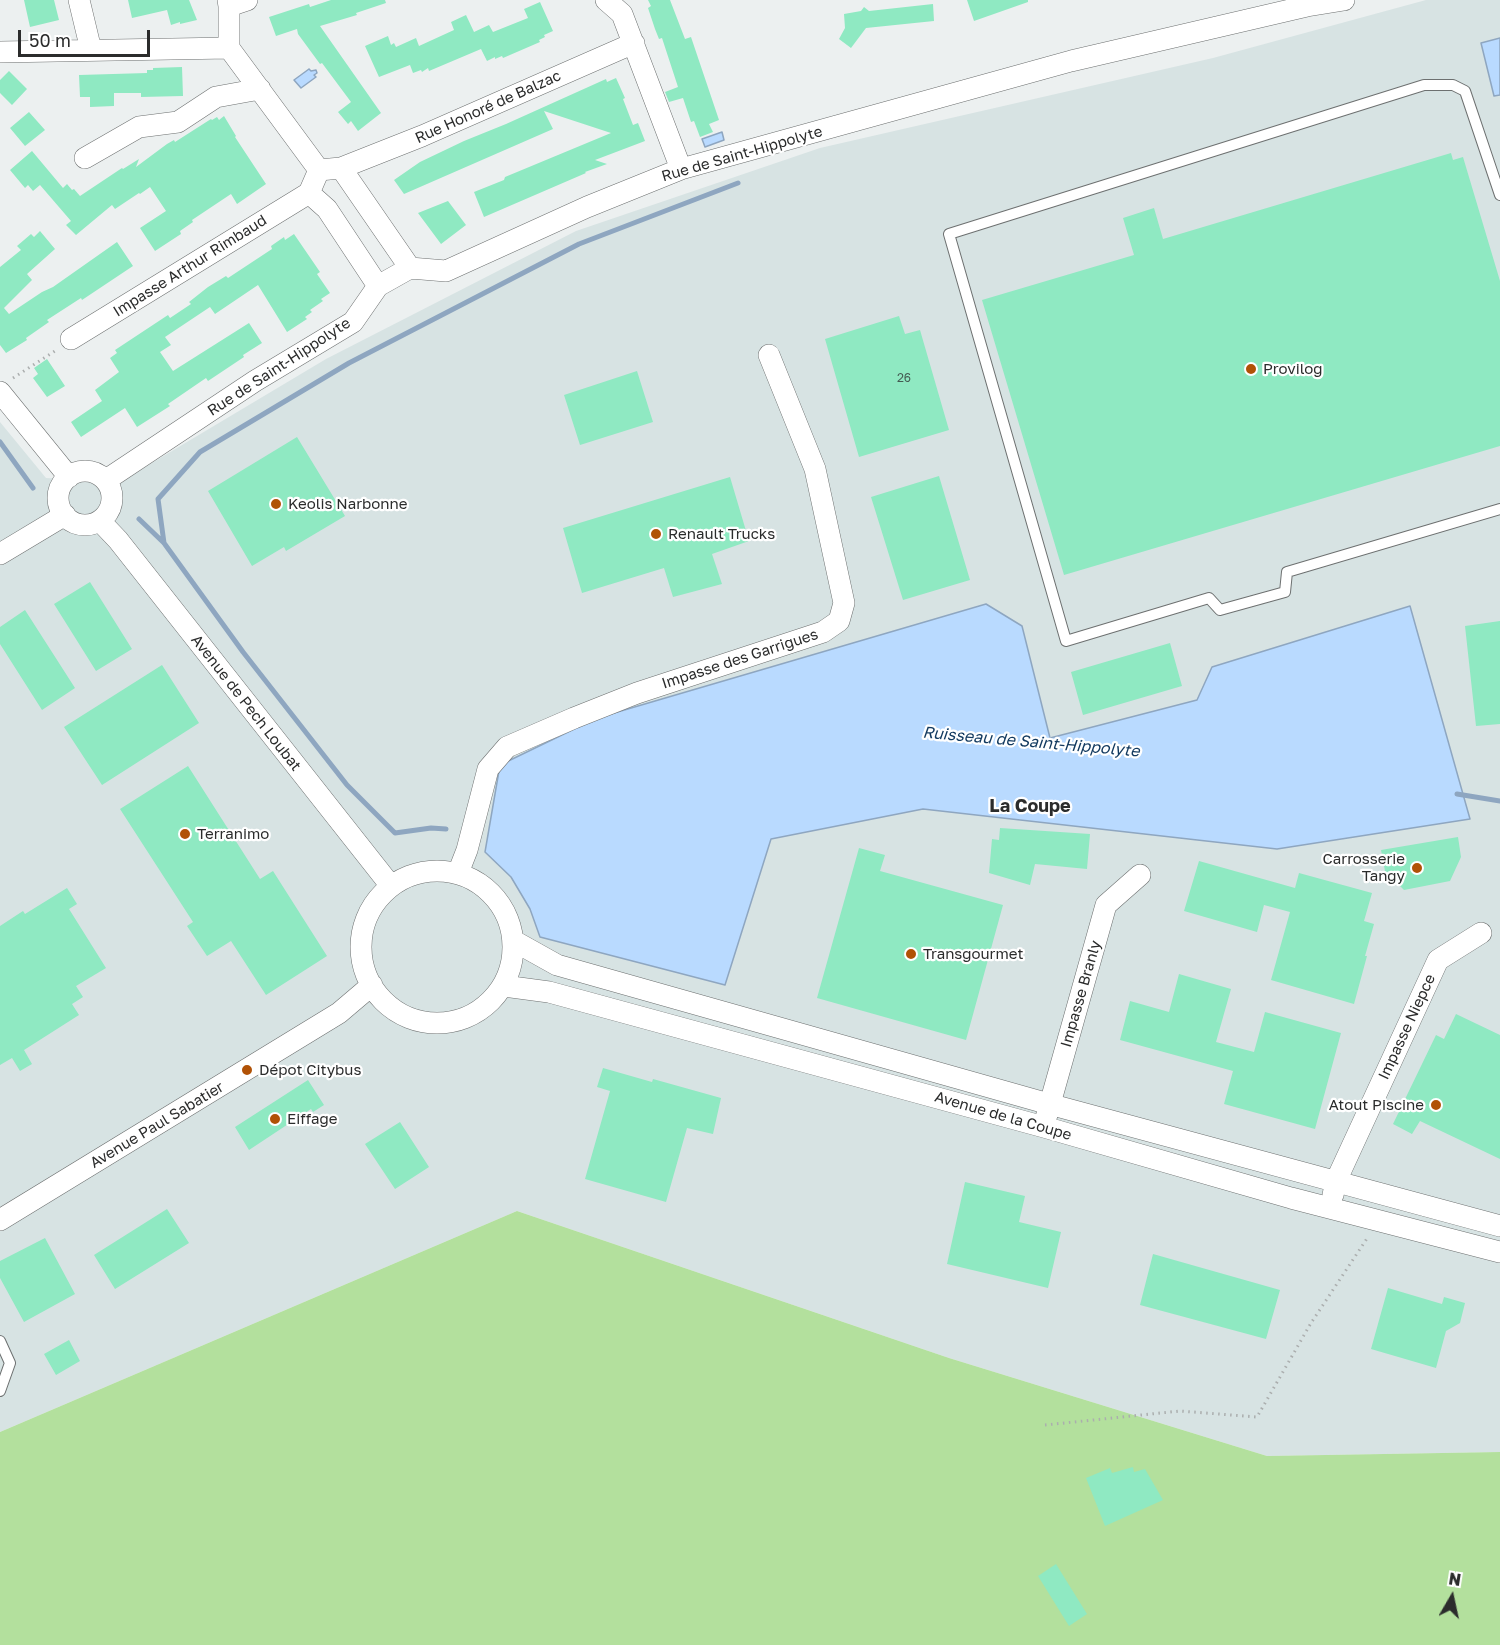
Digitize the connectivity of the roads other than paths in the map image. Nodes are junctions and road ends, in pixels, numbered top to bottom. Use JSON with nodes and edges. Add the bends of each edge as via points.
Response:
{"nodes":[{"id":1,"x":79,"y":0,"type":"edge"},
{"id":2,"x":606,"y":0,"type":"edge"},
{"id":3,"x":1344,"y":0,"type":"edge"},
{"id":4,"x":235,"y":2,"type":"edge"},
{"id":5,"x":634,"y":43,"type":"junction"},
{"id":6,"x":229,"y":48,"type":"junction"},
{"id":7,"x":90,"y":50,"type":"junction"},
{"id":8,"x":0,"y":52,"type":"edge"},
{"id":9,"x":260,"y":89,"type":"junction"},
{"id":10,"x":85,"y":158,"type":"dead end"},
{"id":11,"x":341,"y":168,"type":"junction"},
{"id":12,"x":681,"y":169,"type":"junction"},
{"id":13,"x":319,"y":170,"type":"junction"},
{"id":14,"x":309,"y":193,"type":"junction"},
{"id":15,"x":1500,"y":195,"type":"edge"},
{"id":16,"x":410,"y":268,"type":"junction"},
{"id":17,"x":378,"y":286,"type":"junction"},
{"id":18,"x":72,"y":339,"type":"road end"},
{"id":19,"x":769,"y":355,"type":"dead end"},
{"id":20,"x":4,"y":387,"type":"edge"},
{"id":21,"x":69,"y":477,"type":"junction"},
{"id":22,"x":106,"y":480,"type":"junction"},
{"id":23,"x":1500,"y":509,"type":"edge"},
{"id":24,"x":65,"y":515,"type":"junction"},
{"id":25,"x":100,"y":521,"type":"junction"},
{"id":26,"x":0,"y":554,"type":"edge"},
{"id":27,"x":458,"y":873,"type":"junction"},
{"id":28,"x":1140,"y":874,"type":"dead end"},
{"id":29,"x":391,"y":886,"type":"junction"},
{"id":30,"x":1481,"y":933,"type":"dead end"},
{"id":31,"x":514,"y":941,"type":"junction"},
{"id":32,"x":372,"y":985,"type":"junction"},
{"id":33,"x":504,"y":986,"type":"junction"},
{"id":34,"x":1049,"y":1104,"type":"junction"},
{"id":35,"x":1044,"y":1127,"type":"junction"},
{"id":36,"x":1336,"y":1181,"type":"junction"},
{"id":37,"x":1329,"y":1207,"type":"junction"},
{"id":38,"x":0,"y":1220,"type":"edge"},
{"id":39,"x":1500,"y":1226,"type":"edge"},
{"id":40,"x":1500,"y":1252,"type":"edge"},
{"id":41,"x":0,"y":1341,"type":"edge"},
{"id":42,"x":0,"y":1391,"type":"edge"}],
"edges":[{"from":1,"to":7,"type":"street"},
{"from":2,"to":5,"type":"street","via":[[622,14]]},
{"from":3,"to":12,"type":"street","name":"Rue de Saint-Hippolyte","via":[[1071,61]]},
{"from":4,"to":6,"type":"street"},
{"from":5,"to":11,"type":"street","name":"Rue Honoré de Balzac"},
{"from":5,"to":12,"type":"street"},
{"from":6,"to":7,"type":"street"},
{"from":6,"to":9,"type":"street"},
{"from":7,"to":8,"type":"street"},
{"from":9,"to":10,"type":"street","via":[[216,97],[178,122],[139,127]]},
{"from":9,"to":13,"type":"street"},
{"from":11,"to":13,"type":"street","name":"Rue Honoré de Balzac"},
{"from":11,"to":16,"type":"street"},
{"from":12,"to":16,"type":"street","name":"Rue de Saint-Hippolyte","via":[[446,271]]},
{"from":13,"to":14,"type":"street"},
{"from":14,"to":17,"type":"street","via":[[327,209]]},
{"from":14,"to":18,"type":"street","name":"Impasse Arthur Rimbaud"},
{"from":15,"to":23,"type":"lane","via":[[1465,91],[1453,84],[1424,85],[949,234],[1066,641],[1209,597],[1220,610],[1285,592],[1287,572]]},
{"from":16,"to":17,"type":"street","name":"Rue de Saint-Hippolyte"},
{"from":17,"to":22,"type":"street","name":"Rue de Saint-Hippolyte","via":[[353,322],[255,381]]},
{"from":19,"to":27,"type":"street","name":"Impasse des Garrigues","via":[[815,469],[844,603],[839,621],[823,632],[637,693],[507,747],[488,769]]},
{"from":20,"to":21,"type":"street"},
{"from":21,"to":22,"type":"street","via":[[84,471]]},
{"from":21,"to":24,"type":"street","via":[[63,483],[59,500]]},
{"from":22,"to":25,"type":"street","via":[[111,506]]},
{"from":24,"to":25,"type":"street","via":[[78,524]]},
{"from":24,"to":26,"type":"street"},
{"from":25,"to":29,"type":"street","name":"Avenue de Pech Loubat"},
{"from":27,"to":29,"type":"street","via":[[434,870],[411,875]]},
{"from":27,"to":31,"type":"street","via":[[497,898],[509,918]]},
{"from":28,"to":34,"type":"street","name":"Impasse Branly","via":[[1106,905]]},
{"from":29,"to":32,"type":"street","via":[[365,921],[363,965]]},
{"from":30,"to":36,"type":"street","name":"Impasse Niepce","via":[[1438,960]]},
{"from":31,"to":33,"type":"street"},
{"from":31,"to":34,"type":"street","name":"Avenue de la Coupe","via":[[557,965]]},
{"from":32,"to":33,"type":"street","via":[[388,1005],[411,1019],[437,1023],[464,1019],[486,1006]]},
{"from":32,"to":38,"type":"street","name":"Avenue Paul Sabatier","via":[[339,1013]]},
{"from":33,"to":35,"type":"street","name":"Avenue de la Coupe","via":[[549,992]]},
{"from":34,"to":35,"type":"street","name":"Impasse Branly"},
{"from":34,"to":36,"type":"street","name":"Avenue de la Coupe"},
{"from":35,"to":37,"type":"street","name":"Avenue de la Coupe"},
{"from":36,"to":37,"type":"street","name":"Impasse Niepce"},
{"from":36,"to":39,"type":"street","name":"Avenue de la Coupe"},
{"from":37,"to":40,"type":"street","name":"Avenue de la Coupe"},
{"from":41,"to":42,"type":"lane","via":[[10,1363]]}]}
